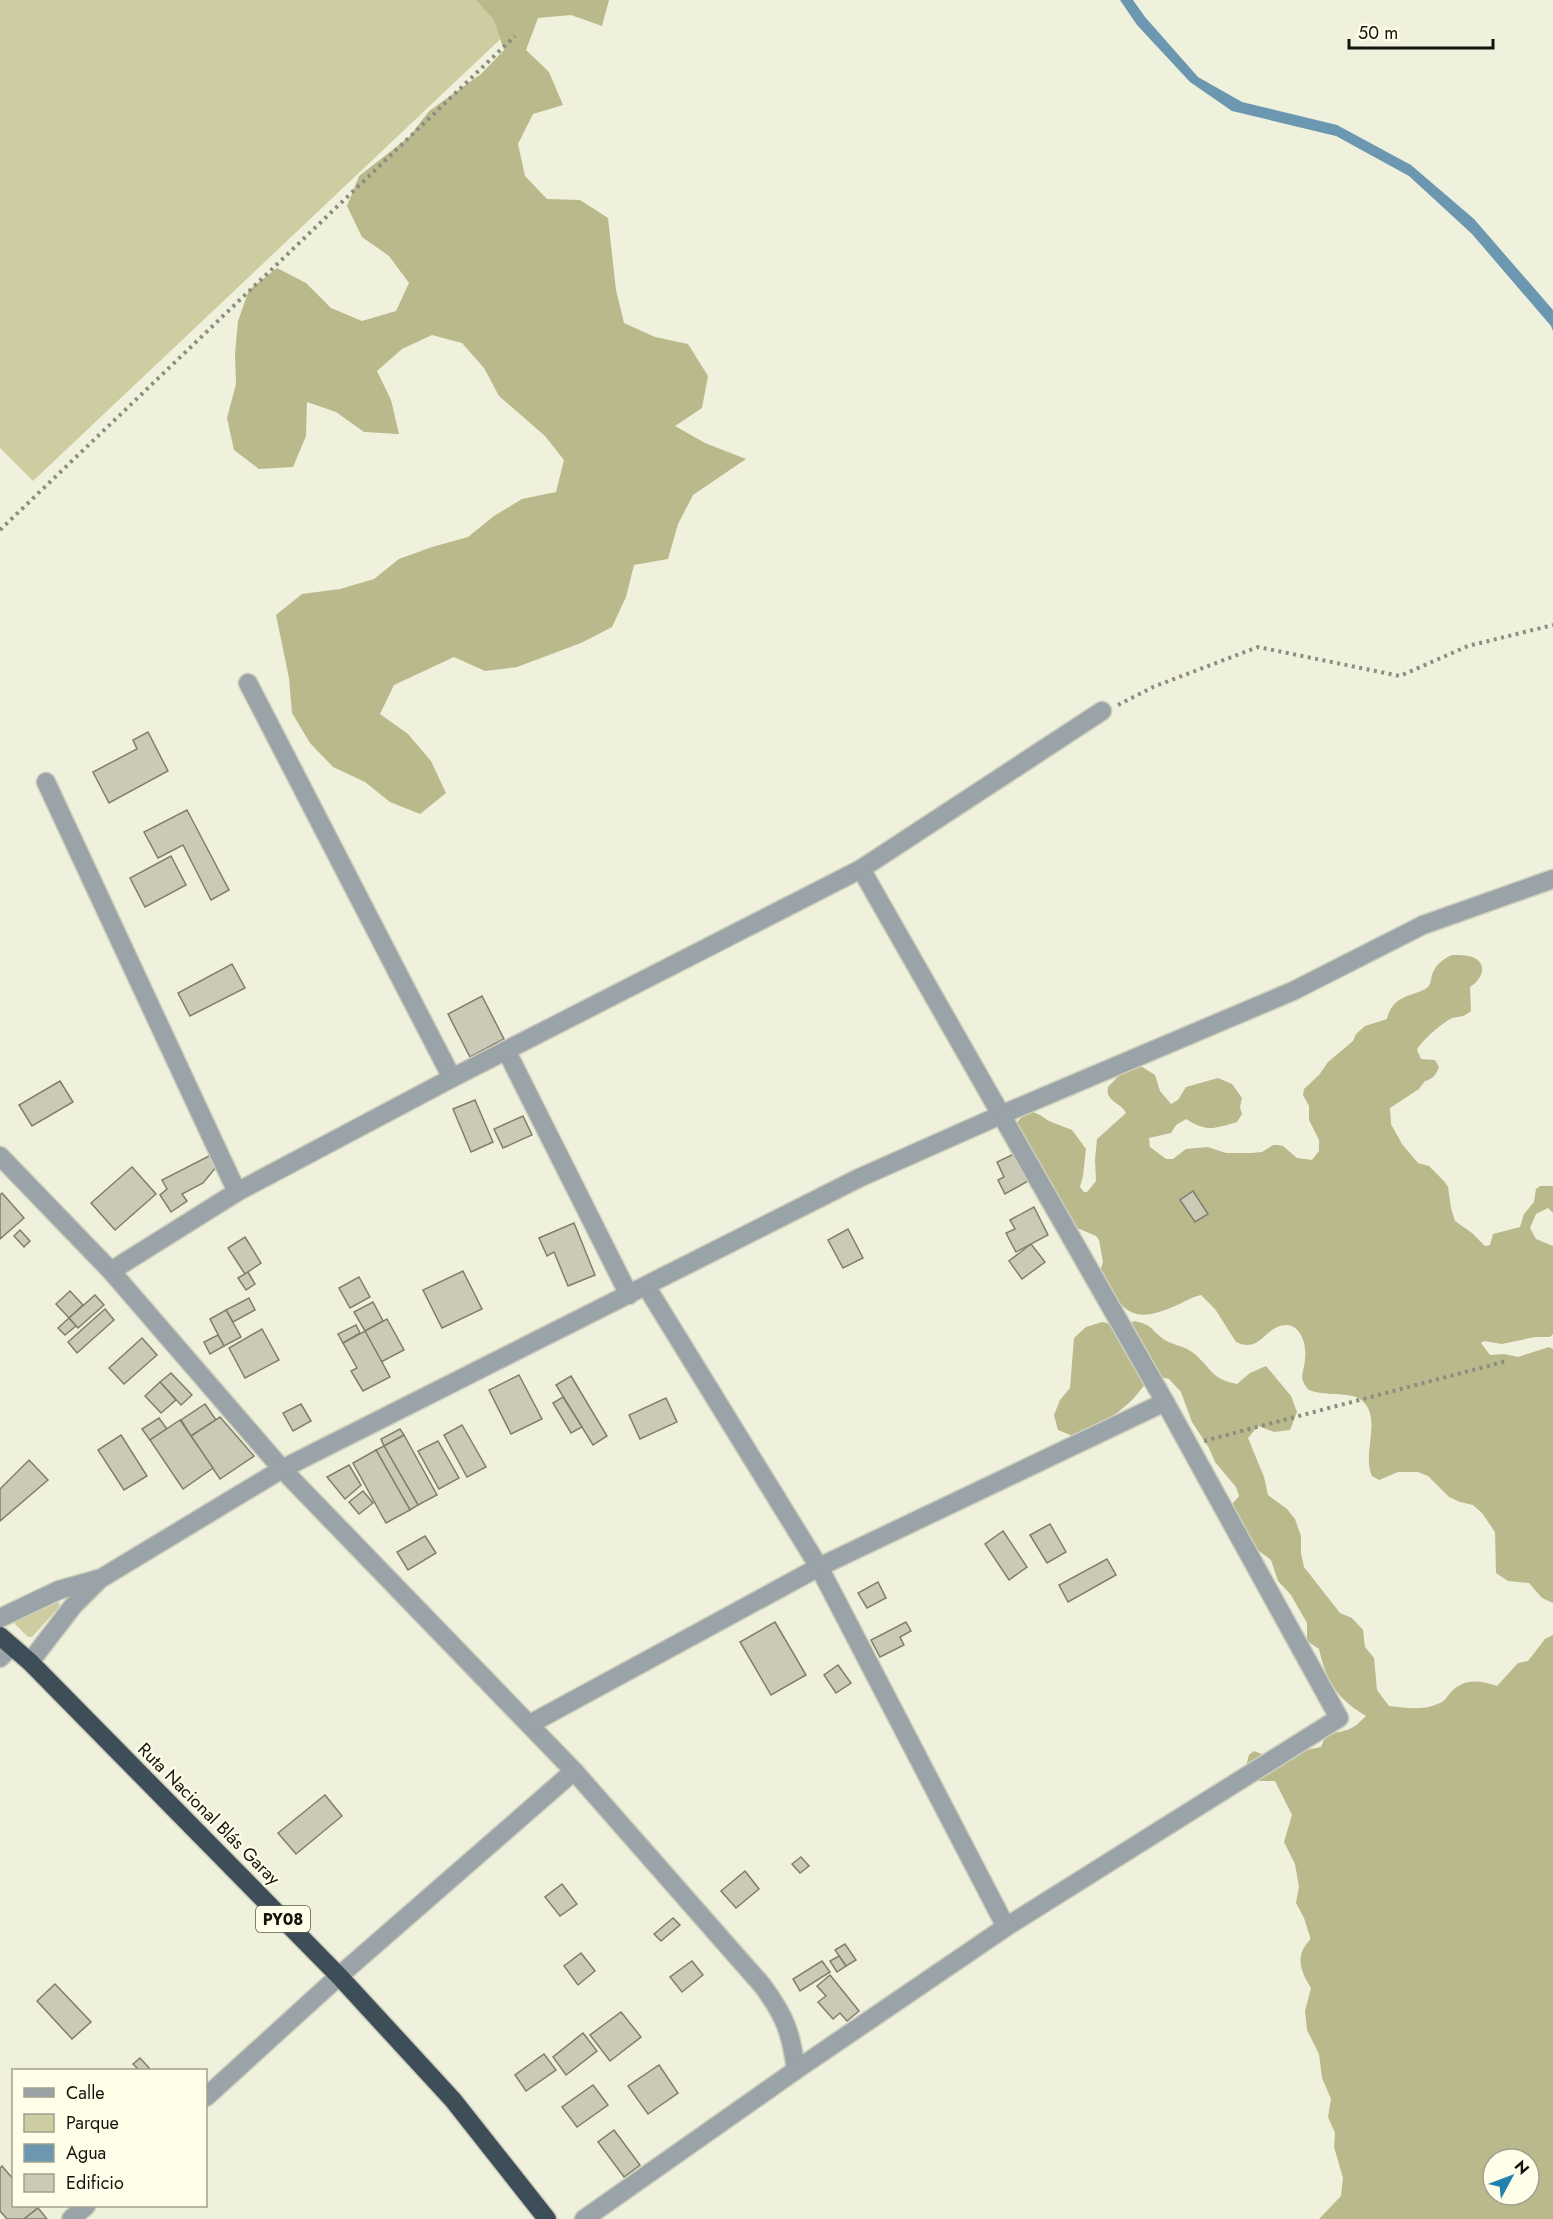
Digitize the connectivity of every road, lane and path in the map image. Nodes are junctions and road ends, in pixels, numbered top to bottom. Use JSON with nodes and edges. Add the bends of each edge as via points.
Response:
{"nodes":[{"id":1,"x":514,"y":36,"type":"dead end"},
{"id":2,"x":0,"y":530,"type":"edge"},
{"id":3,"x":1553,"y":625,"type":"edge"},
{"id":4,"x":248,"y":683,"type":"dead end"},
{"id":5,"x":1102,"y":711,"type":"joint"},
{"id":6,"x":46,"y":782,"type":"dead end"},
{"id":7,"x":861,"y":869,"type":"junction"},
{"id":8,"x":1553,"y":879,"type":"edge"},
{"id":9,"x":506,"y":1050,"type":"junction"},
{"id":10,"x":452,"y":1078,"type":"junction"},
{"id":11,"x":1003,"y":1114,"type":"junction"},
{"id":12,"x":0,"y":1156,"type":"edge"},
{"id":13,"x":237,"y":1192,"type":"junction"},
{"id":14,"x":111,"y":1271,"type":"junction"},
{"id":15,"x":646,"y":1286,"type":"junction"},
{"id":16,"x":629,"y":1295,"type":"junction"},
{"id":17,"x":1507,"y":1361,"type":"dead end"},
{"id":18,"x":1165,"y":1402,"type":"junction"},
{"id":19,"x":1189,"y":1445,"type":"junction"},
{"id":20,"x":282,"y":1470,"type":"junction"},
{"id":21,"x":819,"y":1567,"type":"junction"},
{"id":22,"x":100,"y":1579,"type":"junction"},
{"id":23,"x":0,"y":1618,"type":"edge"},
{"id":24,"x":4,"y":1647,"type":"edge"},
{"id":25,"x":30,"y":1662,"type":"junction"},
{"id":26,"x":530,"y":1724,"type":"junction"},
{"id":27,"x":574,"y":1771,"type":"junction"},
{"id":28,"x":1006,"y":1927,"type":"junction"},
{"id":29,"x":339,"y":1976,"type":"junction"},
{"id":30,"x":796,"y":2070,"type":"junction"},
{"id":31,"x":207,"y":2096,"type":"edge"},
{"id":32,"x":84,"y":2207,"type":"edge"},
{"id":33,"x":71,"y":2219,"type":"edge"},
{"id":34,"x":547,"y":2219,"type":"edge"},
{"id":35,"x":584,"y":2219,"type":"edge"}],
"edges":[{"from":1,"to":2,"type":"path"},
{"from":3,"to":5,"type":"path","via":[[1468,646],[1400,676],[1258,647]]},
{"from":4,"to":10,"type":"street"},
{"from":5,"to":7,"type":"street"},
{"from":6,"to":13,"type":"street"},
{"from":7,"to":9,"type":"street"},
{"from":7,"to":11,"type":"street"},
{"from":8,"to":11,"type":"street","via":[[1422,925],[1293,991]]},
{"from":9,"to":10,"type":"street"},
{"from":9,"to":16,"type":"street"},
{"from":10,"to":13,"type":"street"},
{"from":11,"to":15,"type":"street","via":[[859,1178]]},
{"from":11,"to":18,"type":"street"},
{"from":12,"to":14,"type":"street"},
{"from":13,"to":14,"type":"street"},
{"from":14,"to":20,"type":"street"},
{"from":15,"to":16,"type":"street"},
{"from":15,"to":21,"type":"street"},
{"from":16,"to":20,"type":"street"},
{"from":17,"to":19,"type":"path"},
{"from":18,"to":19,"type":"street"},
{"from":18,"to":21,"type":"street"},
{"from":19,"to":28,"type":"street","via":[[1339,1718]]},
{"from":20,"to":22,"type":"street"},
{"from":20,"to":26,"type":"street"},
{"from":21,"to":26,"type":"street"},
{"from":21,"to":28,"type":"street"},
{"from":22,"to":23,"type":"street","via":[[59,1590]]},
{"from":22,"to":25,"type":"street","via":[[73,1606]]},
{"from":24,"to":25,"type":"highway","name":"Ruta Nacional Blás Garay","number":"PY08"},
{"from":25,"to":29,"type":"highway","name":"Ruta Nacional Blás Garay","number":"PY08"},
{"from":26,"to":27,"type":"street"},
{"from":27,"to":29,"type":"street"},
{"from":27,"to":30,"type":"street","via":[[781,2010],[793,2043]]},
{"from":28,"to":30,"type":"street"},
{"from":29,"to":31,"type":"street"},
{"from":29,"to":34,"type":"highway","name":"Ruta Nacional Blás Garay","number":"PY08","via":[[453,2100]]},
{"from":30,"to":35,"type":"street"},
{"from":32,"to":33,"type":"street"}]}
